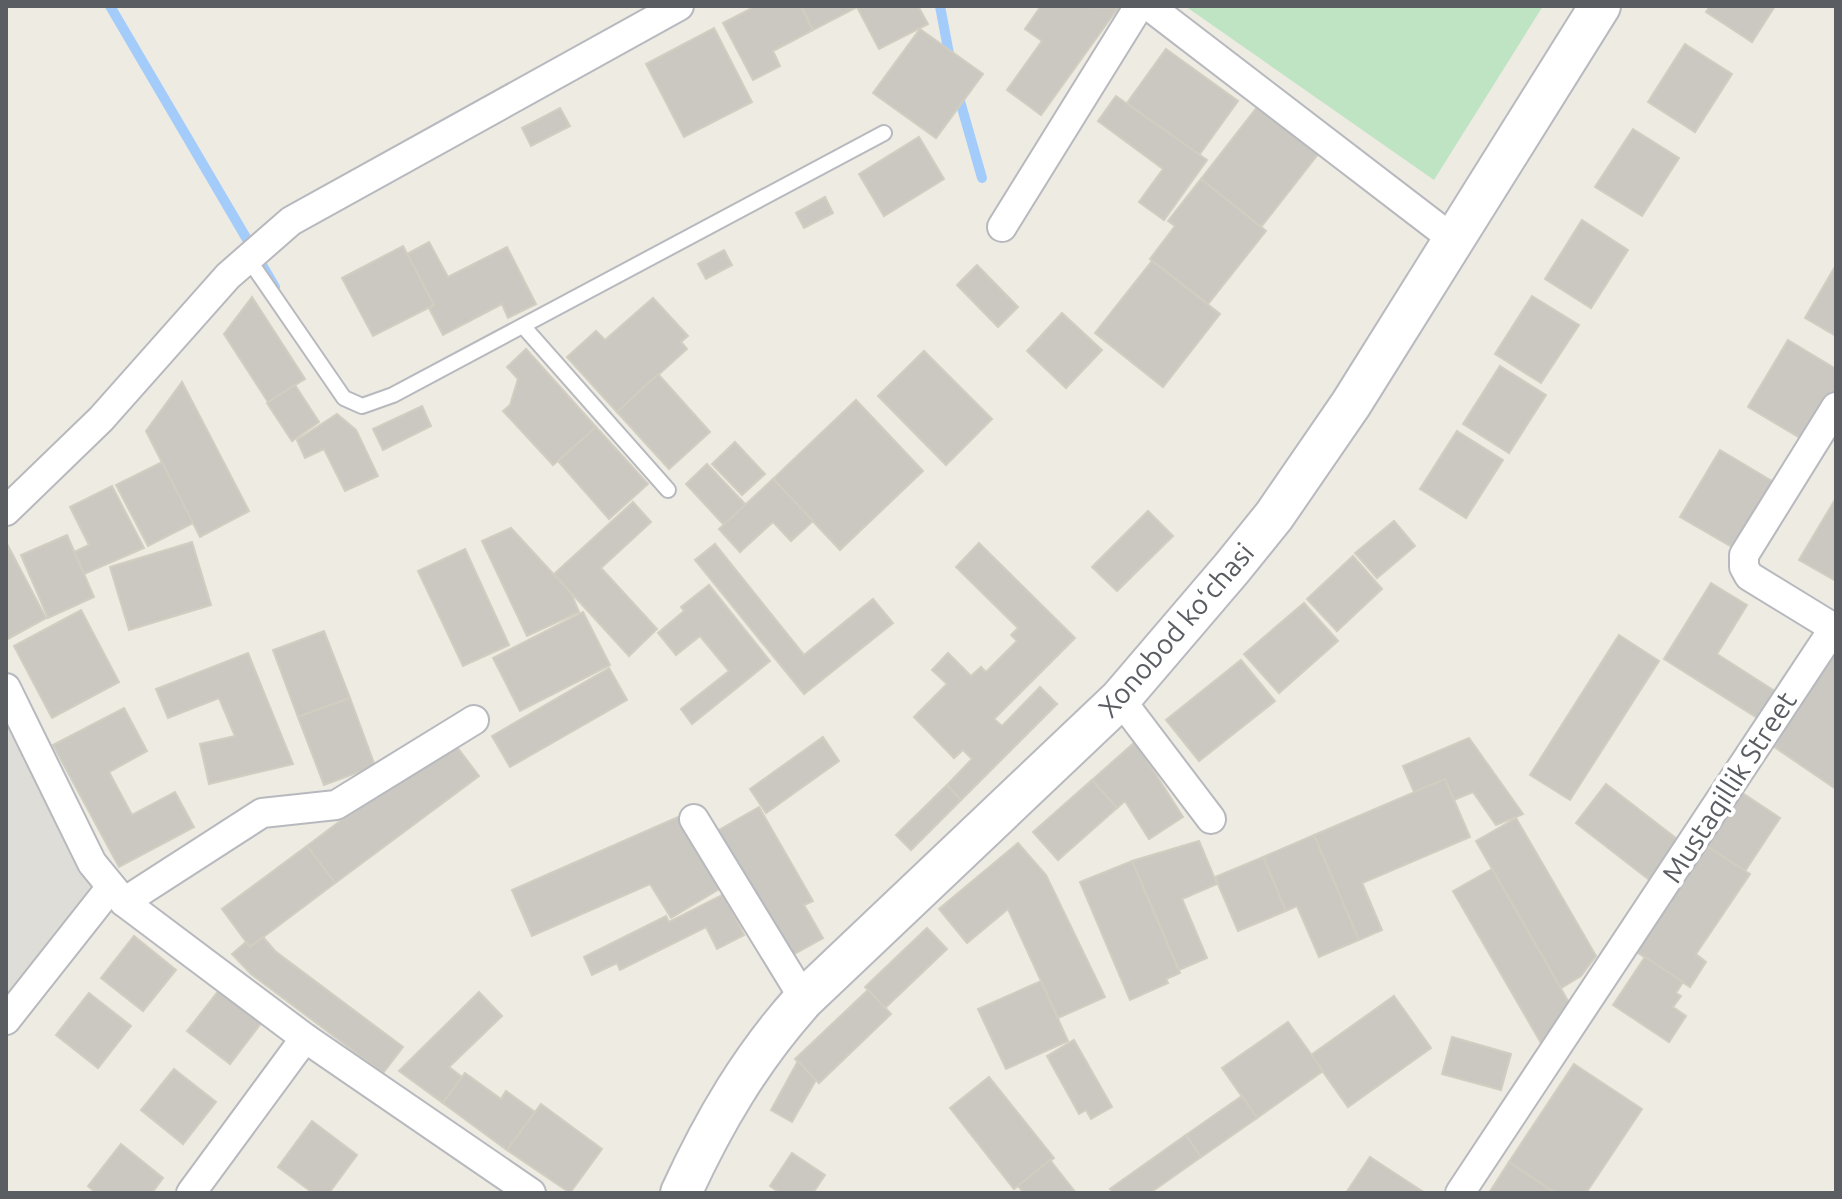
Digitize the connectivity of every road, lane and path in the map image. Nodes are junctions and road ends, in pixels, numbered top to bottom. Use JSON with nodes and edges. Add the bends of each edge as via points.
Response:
{"nodes":[{"id":1,"x":679,"y":6,"type":"edge"},
{"id":2,"x":1139,"y":6,"type":"edge"},
{"id":3,"x":1149,"y":6,"type":"edge"},
{"id":4,"x":1600,"y":6,"type":"edge"},
{"id":5,"x":884,"y":133,"type":"dead end"},
{"id":6,"x":1002,"y":227,"type":"dead end"},
{"id":7,"x":1454,"y":240,"type":"junction"},
{"id":8,"x":247,"y":257,"type":"junction"},
{"id":9,"x":523,"y":326,"type":"junction"},
{"id":10,"x":1836,"y":407,"type":"edge"},
{"id":11,"x":668,"y":490,"type":"dead end"},
{"id":12,"x":6,"y":511,"type":"edge"},
{"id":13,"x":1835,"y":628,"type":"edge"},
{"id":14,"x":6,"y":688,"type":"edge"},
{"id":15,"x":1120,"y":699,"type":"junction"},
{"id":16,"x":474,"y":720,"type":"dead end"},
{"id":17,"x":694,"y":819,"type":"dead end"},
{"id":18,"x":1211,"y":819,"type":"dead end"},
{"id":19,"x":117,"y":894,"type":"junction"},
{"id":20,"x":804,"y":999,"type":"junction"},
{"id":21,"x":6,"y":1020,"type":"edge"},
{"id":22,"x":305,"y":1038,"type":"junction"},
{"id":23,"x":191,"y":1193,"type":"edge"},
{"id":24,"x":531,"y":1193,"type":"edge"},
{"id":25,"x":681,"y":1193,"type":"edge"},
{"id":26,"x":1460,"y":1193,"type":"edge"}],
"edges":[{"from":1,"to":8,"type":"street","via":[[291,221]]},
{"from":2,"to":6,"type":"street"},
{"from":3,"to":7,"type":"street"},
{"from":4,"to":7,"type":"main road","name":"Xonobod koʻchasi"},
{"from":5,"to":9,"type":"lane"},
{"from":7,"to":15,"type":"main road","name":"Xonobod koʻchasi","via":[[1274,516]]},
{"from":8,"to":9,"type":"lane","via":[[344,398],[362,406]]},
{"from":8,"to":12,"type":"street","via":[[101,419]]},
{"from":9,"to":11,"type":"lane"},
{"from":10,"to":13,"type":"street","name":"Mustaqillik Street","via":[[1744,555],[1749,576]]},
{"from":13,"to":26,"type":"street","name":"Mustaqillik Street"},
{"from":14,"to":19,"type":"street","via":[[92,863]]},
{"from":15,"to":18,"type":"street"},
{"from":15,"to":20,"type":"main road","name":"Xonobod koʻchasi"},
{"from":16,"to":19,"type":"street","via":[[336,805],[262,813]]},
{"from":17,"to":20,"type":"street"},
{"from":19,"to":21,"type":"street"},
{"from":19,"to":22,"type":"street"},
{"from":20,"to":25,"type":"main road","name":"Xonobod koʻchasi","via":[[730,1095]]},
{"from":22,"to":23,"type":"street"},
{"from":22,"to":24,"type":"street"}]}
